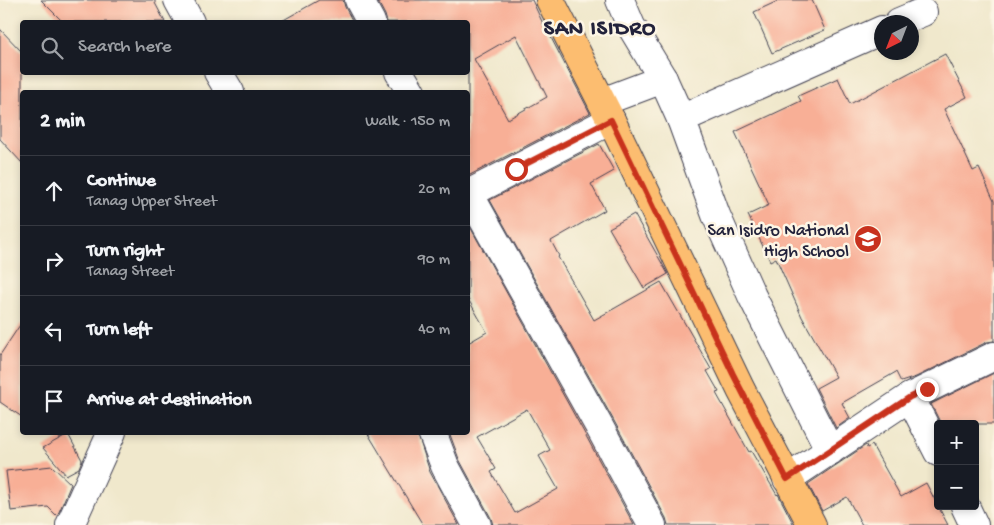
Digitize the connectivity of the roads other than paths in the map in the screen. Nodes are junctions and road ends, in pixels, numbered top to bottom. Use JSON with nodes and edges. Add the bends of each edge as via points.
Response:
{"nodes":[{"id":1,"x":178,"y":0,"type":"edge"},
{"id":2,"x":359,"y":0,"type":"edge"},
{"id":3,"x":550,"y":0,"type":"edge"},
{"id":4,"x":620,"y":0,"type":"edge"},
{"id":5,"x":189,"y":20,"type":"edge"},
{"id":6,"x":370,"y":20,"type":"edge"},
{"id":7,"x":874,"y":34,"type":"edge"},
{"id":8,"x":220,"y":75,"type":"edge"},
{"id":9,"x":401,"y":75,"type":"edge"},
{"id":10,"x":663,"y":79,"type":"junction"},
{"id":11,"x":229,"y":90,"type":"edge"},
{"id":12,"x":410,"y":90,"type":"edge"},
{"id":13,"x":606,"y":111,"type":"junction"},
{"id":14,"x":681,"y":120,"type":"junction"},
{"id":15,"x":470,"y":192,"type":"edge"},
{"id":16,"x":470,"y":197,"type":"edge"},
{"id":17,"x":994,"y":356,"type":"edge"},
{"id":18,"x":910,"y":397,"type":"junction"},
{"id":19,"x":111,"y":435,"type":"edge"},
{"id":20,"x":433,"y":435,"type":"edge"},
{"id":21,"x":934,"y":444,"type":"edge"},
{"id":22,"x":830,"y":451,"type":"junction"},
{"id":23,"x":787,"y":479,"type":"junction"},
{"id":24,"x":967,"y":510,"type":"edge"},
{"id":25,"x":70,"y":525,"type":"edge"},
{"id":26,"x":477,"y":525,"type":"edge"},
{"id":27,"x":652,"y":525,"type":"edge"},
{"id":28,"x":812,"y":525,"type":"edge"},
{"id":29,"x":974,"y":525,"type":"edge"}],
"edges":[{"from":1,"to":5,"type":"street"},
{"from":2,"to":6,"type":"street"},
{"from":3,"to":13,"type":"main road"},
{"from":4,"to":10,"type":"street","via":[[631,26]]},
{"from":7,"to":14,"type":"street"},
{"from":8,"to":11,"type":"street"},
{"from":9,"to":12,"type":"street"},
{"from":10,"to":13,"type":"street"},
{"from":10,"to":14,"type":"street"},
{"from":13,"to":15,"type":"street"},
{"from":13,"to":23,"type":"main road"},
{"from":14,"to":22,"type":"street","via":[[716,216],[752,296]]},
{"from":16,"to":27,"type":"street"},
{"from":17,"to":18,"type":"street"},
{"from":18,"to":21,"type":"street"},
{"from":18,"to":22,"type":"street"},
{"from":19,"to":25,"type":"street"},
{"from":20,"to":26,"type":"street","via":[[445,466]]},
{"from":22,"to":23,"type":"street"},
{"from":23,"to":28,"type":"main road"},
{"from":24,"to":29,"type":"street"}]}
